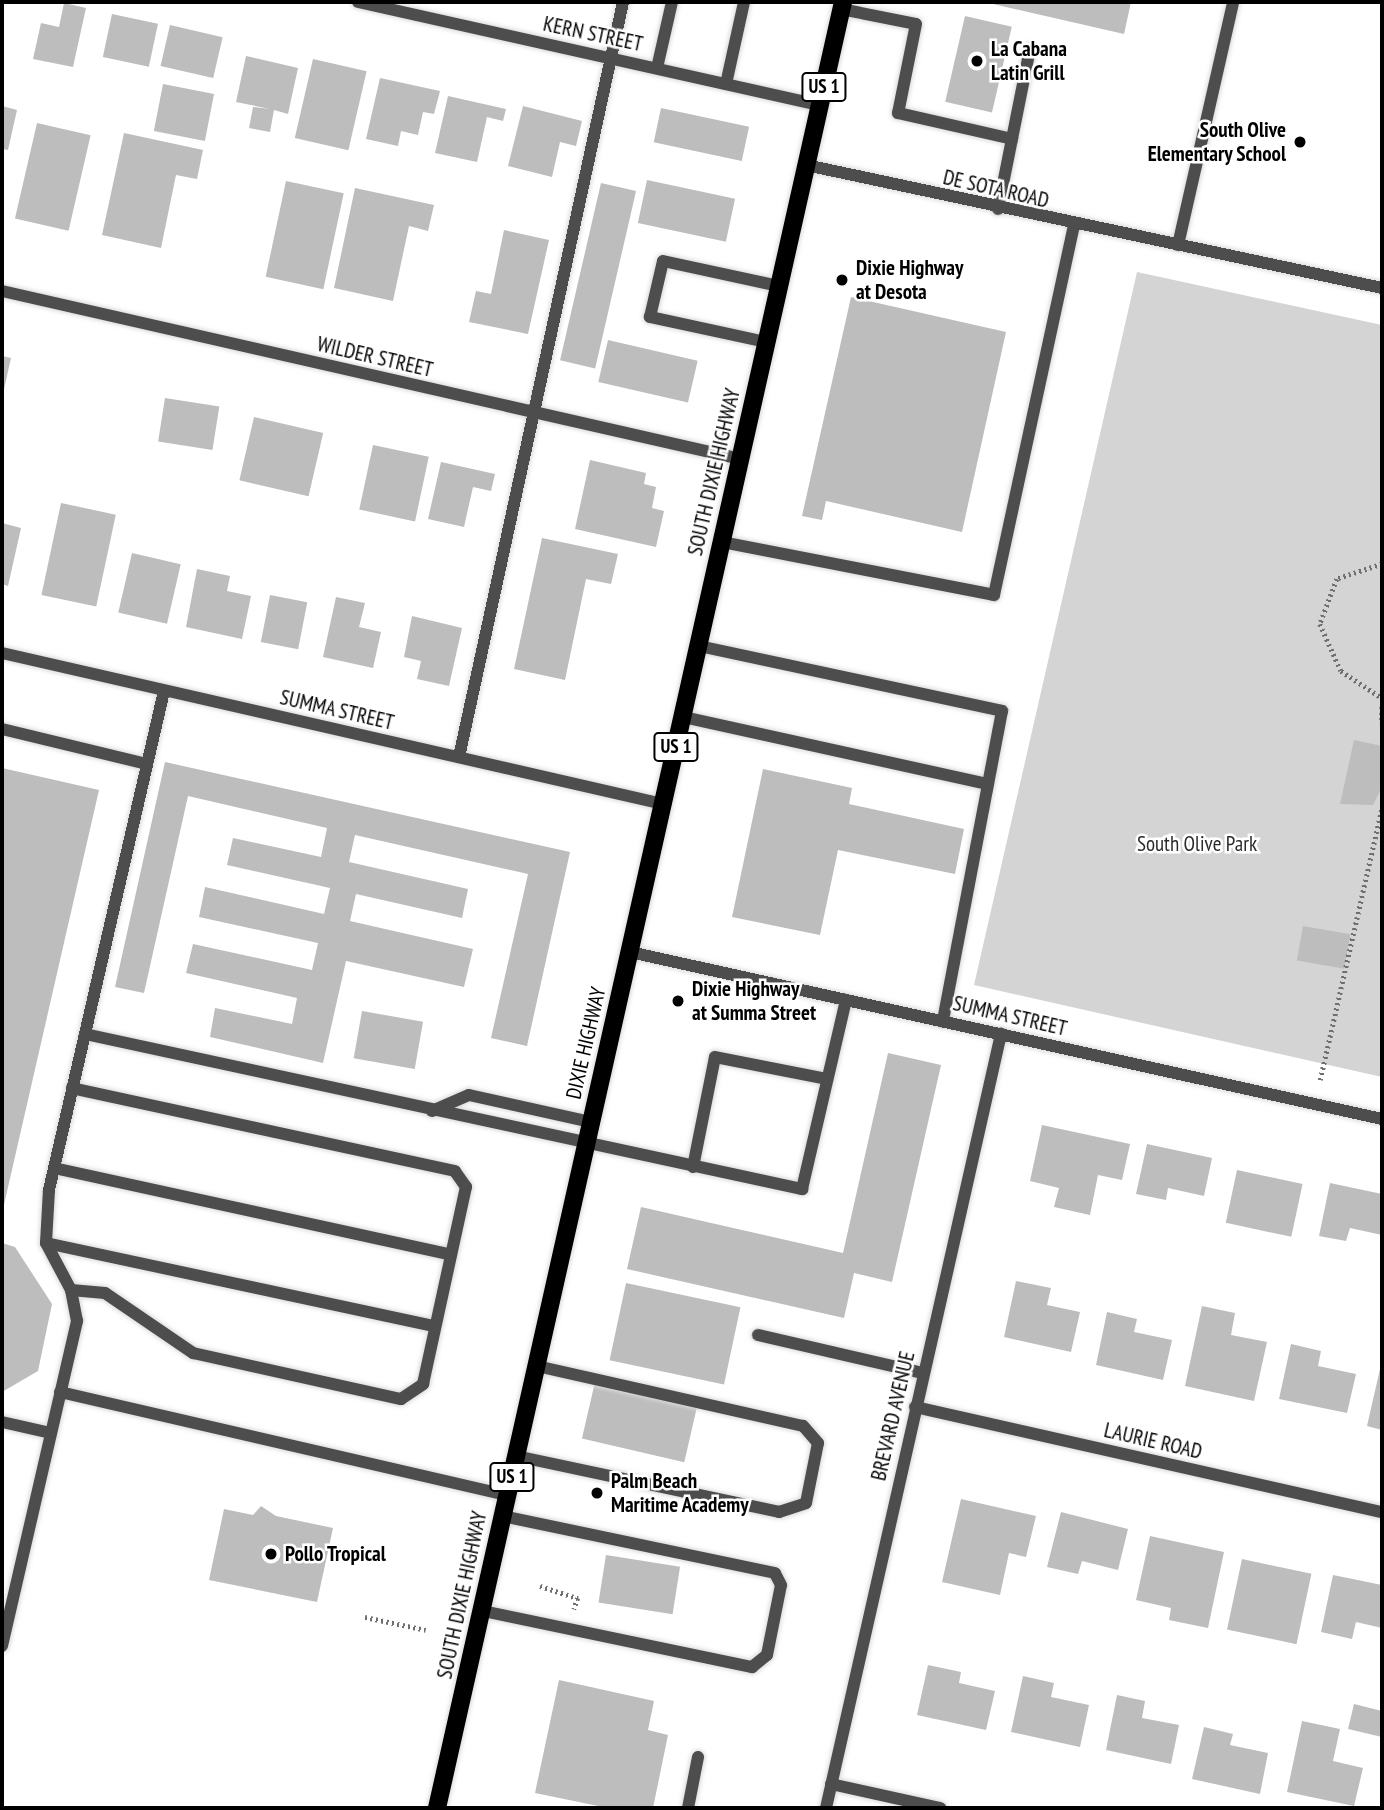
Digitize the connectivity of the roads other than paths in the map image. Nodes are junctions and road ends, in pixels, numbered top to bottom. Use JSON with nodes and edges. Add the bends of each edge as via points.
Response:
{"nodes":[{"id":1,"x":358,"y":2,"type":"edge"},
{"id":2,"x":623,"y":2,"type":"edge"},
{"id":3,"x":672,"y":2,"type":"edge"},
{"id":4,"x":744,"y":2,"type":"edge"},
{"id":5,"x":1233,"y":2,"type":"edge"},
{"id":6,"x":842,"y":5,"type":"edge"},
{"id":7,"x":1030,"y":49,"type":"dead end"},
{"id":8,"x":610,"y":58,"type":"junction"},
{"id":9,"x":657,"y":68,"type":"junction"},
{"id":10,"x":726,"y":84,"type":"junction"},
{"id":11,"x":820,"y":104,"type":"junction"},
{"id":12,"x":1012,"y":139,"type":"junction"},
{"id":13,"x":806,"y":165,"type":"junction"},
{"id":14,"x":998,"y":209,"type":"junction"},
{"id":15,"x":1074,"y":226,"type":"junction"},
{"id":16,"x":1178,"y":245,"type":"junction"},
{"id":17,"x":779,"y":286,"type":"junction"},
{"id":18,"x":1382,"y":288,"type":"edge"},
{"id":19,"x":2,"y":291,"type":"edge"},
{"id":20,"x":766,"y":342,"type":"junction"},
{"id":21,"x":530,"y":412,"type":"junction"},
{"id":22,"x":740,"y":459,"type":"junction"},
{"id":23,"x":722,"y":542,"type":"junction"},
{"id":24,"x":699,"y":646,"type":"junction"},
{"id":25,"x":2,"y":653,"type":"edge"},
{"id":26,"x":164,"y":691,"type":"junction"},
{"id":27,"x":682,"y":717,"type":"junction"},
{"id":28,"x":2,"y":730,"type":"edge"},
{"id":29,"x":458,"y":757,"type":"junction"},
{"id":30,"x":147,"y":764,"type":"junction"},
{"id":31,"x":988,"y":784,"type":"junction"},
{"id":32,"x":663,"y":804,"type":"junction"},
{"id":33,"x":630,"y":952,"type":"junction"},
{"id":34,"x":846,"y":1000,"type":"junction"},
{"id":35,"x":943,"y":1021,"type":"junction"},
{"id":36,"x":85,"y":1034,"type":"junction"},
{"id":37,"x":1001,"y":1034,"type":"junction"},
{"id":38,"x":827,"y":1079,"type":"junction"},
{"id":39,"x":72,"y":1088,"type":"junction"},
{"id":40,"x":432,"y":1111,"type":"junction"},
{"id":41,"x":1382,"y":1119,"type":"edge"},
{"id":42,"x":591,"y":1122,"type":"junction"},
{"id":43,"x":586,"y":1145,"type":"junction"},
{"id":44,"x":693,"y":1167,"type":"junction"},
{"id":45,"x":54,"y":1168,"type":"junction"},
{"id":46,"x":46,"y":1243,"type":"junction"},
{"id":47,"x":450,"y":1254,"type":"junction"},
{"id":48,"x":71,"y":1290,"type":"junction"},
{"id":49,"x":435,"y":1326,"type":"junction"},
{"id":50,"x":758,"y":1335,"type":"dead end"},
{"id":51,"x":537,"y":1366,"type":"junction"},
{"id":52,"x":923,"y":1373,"type":"junction"},
{"id":53,"x":60,"y":1392,"type":"junction"},
{"id":54,"x":915,"y":1407,"type":"junction"},
{"id":55,"x":2,"y":1422,"type":"edge"},
{"id":56,"x":51,"y":1433,"type":"junction"},
{"id":57,"x":516,"y":1456,"type":"junction"},
{"id":58,"x":507,"y":1495,"type":"junction"},
{"id":59,"x":1382,"y":1512,"type":"edge"},
{"id":60,"x":503,"y":1516,"type":"junction"},
{"id":61,"x":483,"y":1611,"type":"junction"},
{"id":62,"x":2,"y":1646,"type":"edge"},
{"id":63,"x":698,"y":1757,"type":"dead end"},
{"id":64,"x":831,"y":1784,"type":"junction"},
{"id":65,"x":437,"y":1808,"type":"edge"},
{"id":66,"x":688,"y":1808,"type":"edge"},
{"id":67,"x":826,"y":1808,"type":"edge"},
{"id":68,"x":940,"y":1808,"type":"edge"}],
"edges":[{"from":1,"to":8,"type":"street","name":"KERN STREET"},
{"from":2,"to":8,"type":"street"},
{"from":3,"to":9,"type":"street"},
{"from":4,"to":10,"type":"street"},
{"from":5,"to":16,"type":"street"},
{"from":6,"to":11,"type":"main road","name":"SOUTH DIXIE HIGHWAY","number":"US 1"},
{"from":6,"to":12,"type":"street","via":[[916,24],[898,113]]},
{"from":7,"to":12,"type":"street"},
{"from":8,"to":9,"type":"street","name":"KERN STREET"},
{"from":8,"to":21,"type":"street"},
{"from":9,"to":10,"type":"street","name":"KERN STREET"},
{"from":10,"to":11,"type":"street","name":"KERN STREET"},
{"from":11,"to":13,"type":"main road","name":"SOUTH DIXIE HIGHWAY","number":"US 1"},
{"from":12,"to":14,"type":"street"},
{"from":13,"to":14,"type":"street","name":"DE SOTA ROAD"},
{"from":13,"to":17,"type":"main road","name":"SOUTH DIXIE HIGHWAY","number":"US 1"},
{"from":14,"to":15,"type":"street","name":"DE SOTA ROAD"},
{"from":15,"to":16,"type":"street","name":"DE SOTA ROAD"},
{"from":15,"to":23,"type":"street","via":[[993,595]]},
{"from":16,"to":18,"type":"street","name":"DE SOTA ROAD"},
{"from":17,"to":20,"type":"main road","name":"SOUTH DIXIE HIGHWAY","number":"US 1"},
{"from":17,"to":20,"type":"street","via":[[663,261],[655,295],[650,317]]},
{"from":19,"to":21,"type":"street","name":"WILDER STREET"},
{"from":20,"to":22,"type":"main road","name":"SOUTH DIXIE HIGHWAY","number":"US 1"},
{"from":21,"to":22,"type":"street","name":"WILDER STREET"},
{"from":21,"to":29,"type":"street"},
{"from":22,"to":23,"type":"main road","name":"SOUTH DIXIE HIGHWAY","number":"US 1"},
{"from":23,"to":24,"type":"main road","name":"SOUTH DIXIE HIGHWAY","number":"US 1"},
{"from":24,"to":27,"type":"main road","name":"SOUTH DIXIE HIGHWAY","number":"US 1"},
{"from":24,"to":31,"type":"street","via":[[1002,711]]},
{"from":25,"to":26,"type":"street","name":"SUMMA STREET"},
{"from":26,"to":29,"type":"street","name":"SUMMA STREET"},
{"from":26,"to":30,"type":"street"},
{"from":27,"to":31,"type":"street"},
{"from":27,"to":32,"type":"main road","name":"SOUTH DIXIE HIGHWAY","number":"US 1"},
{"from":28,"to":30,"type":"street"},
{"from":29,"to":32,"type":"street","name":"SUMMA STREET"},
{"from":30,"to":36,"type":"street"},
{"from":31,"to":35,"type":"street"},
{"from":32,"to":33,"type":"main road","name":"SOUTH DIXIE HIGHWAY","number":"US 1"},
{"from":33,"to":34,"type":"street","name":"SUMMA STREET"},
{"from":33,"to":42,"type":"main road","name":"DIXIE HIGHWAY","number":"US 1"},
{"from":34,"to":35,"type":"street","name":"SUMMA STREET"},
{"from":34,"to":38,"type":"street"},
{"from":35,"to":37,"type":"street","name":"SUMMA STREET"},
{"from":36,"to":39,"type":"street"},
{"from":36,"to":40,"type":"street"},
{"from":37,"to":41,"type":"street","name":"SUMMA STREET"},
{"from":37,"to":52,"type":"street","name":"BREVARD AVENUE"},
{"from":38,"to":44,"type":"street","via":[[803,1189]]},
{"from":38,"to":44,"type":"street","via":[[715,1057]]},
{"from":39,"to":45,"type":"street"},
{"from":39,"to":47,"type":"street","via":[[455,1171],[466,1187]]},
{"from":40,"to":42,"type":"street","via":[[469,1095]]},
{"from":40,"to":43,"type":"street"},
{"from":42,"to":43,"type":"main road","name":"DIXIE HIGHWAY","number":"US 1"},
{"from":43,"to":44,"type":"street"},
{"from":43,"to":51,"type":"main road","name":"SOUTH DIXIE HIGHWAY","number":"US 1"},
{"from":45,"to":46,"type":"street"},
{"from":45,"to":47,"type":"street"},
{"from":46,"to":48,"type":"street"},
{"from":46,"to":49,"type":"street"},
{"from":47,"to":49,"type":"street"},
{"from":48,"to":49,"type":"street","via":[[105,1293],[193,1353],[401,1399],[423,1384]]},
{"from":48,"to":53,"type":"street","via":[[77,1321]]},
{"from":50,"to":52,"type":"street"},
{"from":51,"to":57,"type":"main road","name":"SOUTH DIXIE HIGHWAY","number":"US 1"},
{"from":51,"to":57,"type":"street","via":[[803,1426],[818,1443],[806,1503],[779,1512]]},
{"from":52,"to":54,"type":"street","name":"BREVARD AVENUE"},
{"from":53,"to":56,"type":"street"},
{"from":53,"to":58,"type":"street"},
{"from":54,"to":59,"type":"street","name":"LAURIE ROAD"},
{"from":54,"to":64,"type":"street","name":"BREVARD AVENUE"},
{"from":55,"to":56,"type":"street"},
{"from":56,"to":62,"type":"street"},
{"from":57,"to":58,"type":"main road","name":"SOUTH DIXIE HIGHWAY","number":"US 1"},
{"from":58,"to":60,"type":"main road","name":"SOUTH DIXIE HIGHWAY","number":"US 1"},
{"from":60,"to":61,"type":"main road","name":"SOUTH DIXIE HIGHWAY","number":"US 1"},
{"from":60,"to":61,"type":"street","via":[[775,1573],[781,1585],[770,1643],[767,1655],[752,1667]]},
{"from":61,"to":65,"type":"main road","name":"SOUTH DIXIE HIGHWAY","number":"US 1"},
{"from":63,"to":66,"type":"street"},
{"from":64,"to":67,"type":"street","name":"BREVARD AVENUE"},
{"from":64,"to":68,"type":"street"}]}
